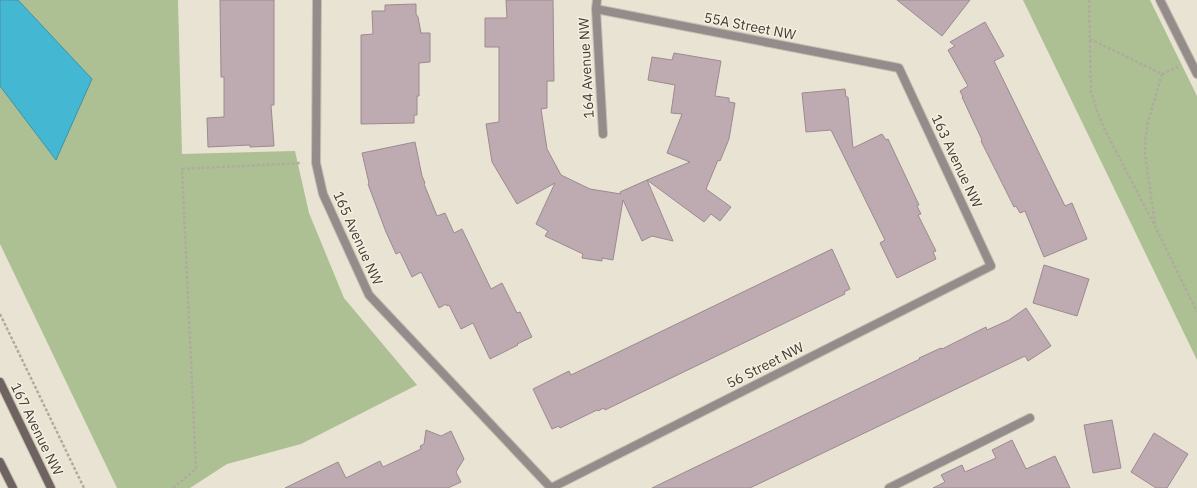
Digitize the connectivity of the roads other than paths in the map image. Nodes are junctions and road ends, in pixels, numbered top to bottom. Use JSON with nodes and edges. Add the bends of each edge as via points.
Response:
{"nodes":[{"id":1,"x":317,"y":0,"type":"edge"},
{"id":2,"x":597,"y":0,"type":"edge"},
{"id":3,"x":1160,"y":0,"type":"edge"},
{"id":4,"x":596,"y":9,"type":"junction"},
{"id":5,"x":899,"y":68,"type":"joint"},
{"id":6,"x":1197,"y":74,"type":"edge"},
{"id":7,"x":603,"y":134,"type":"dead end"},
{"id":8,"x":991,"y":266,"type":"joint"},
{"id":9,"x":0,"y":382,"type":"edge"},
{"id":10,"x":1030,"y":418,"type":"dead end"},
{"id":11,"x":0,"y":462,"type":"edge"},
{"id":12,"x":13,"y":488,"type":"edge"},
{"id":13,"x":51,"y":488,"type":"edge"},
{"id":14,"x":551,"y":488,"type":"edge"},
{"id":15,"x":889,"y":488,"type":"edge"}],
"edges":[{"from":1,"to":14,"type":"street","name":"165 Avenue NW","via":[[316,162],[323,194],[369,295]]},
{"from":2,"to":4,"type":"street","name":"164 Avenue NW"},
{"from":3,"to":6,"type":"street"},
{"from":4,"to":5,"type":"street","name":"55A Street NW"},
{"from":4,"to":7,"type":"street","name":"164 Avenue NW"},
{"from":5,"to":8,"type":"street","name":"163 Avenue NW"},
{"from":8,"to":14,"type":"street","name":"56 Street NW"},
{"from":9,"to":13,"type":"main road","name":"167 Avenue NW"},
{"from":10,"to":15,"type":"street"},
{"from":11,"to":12,"type":"main road"}]}
